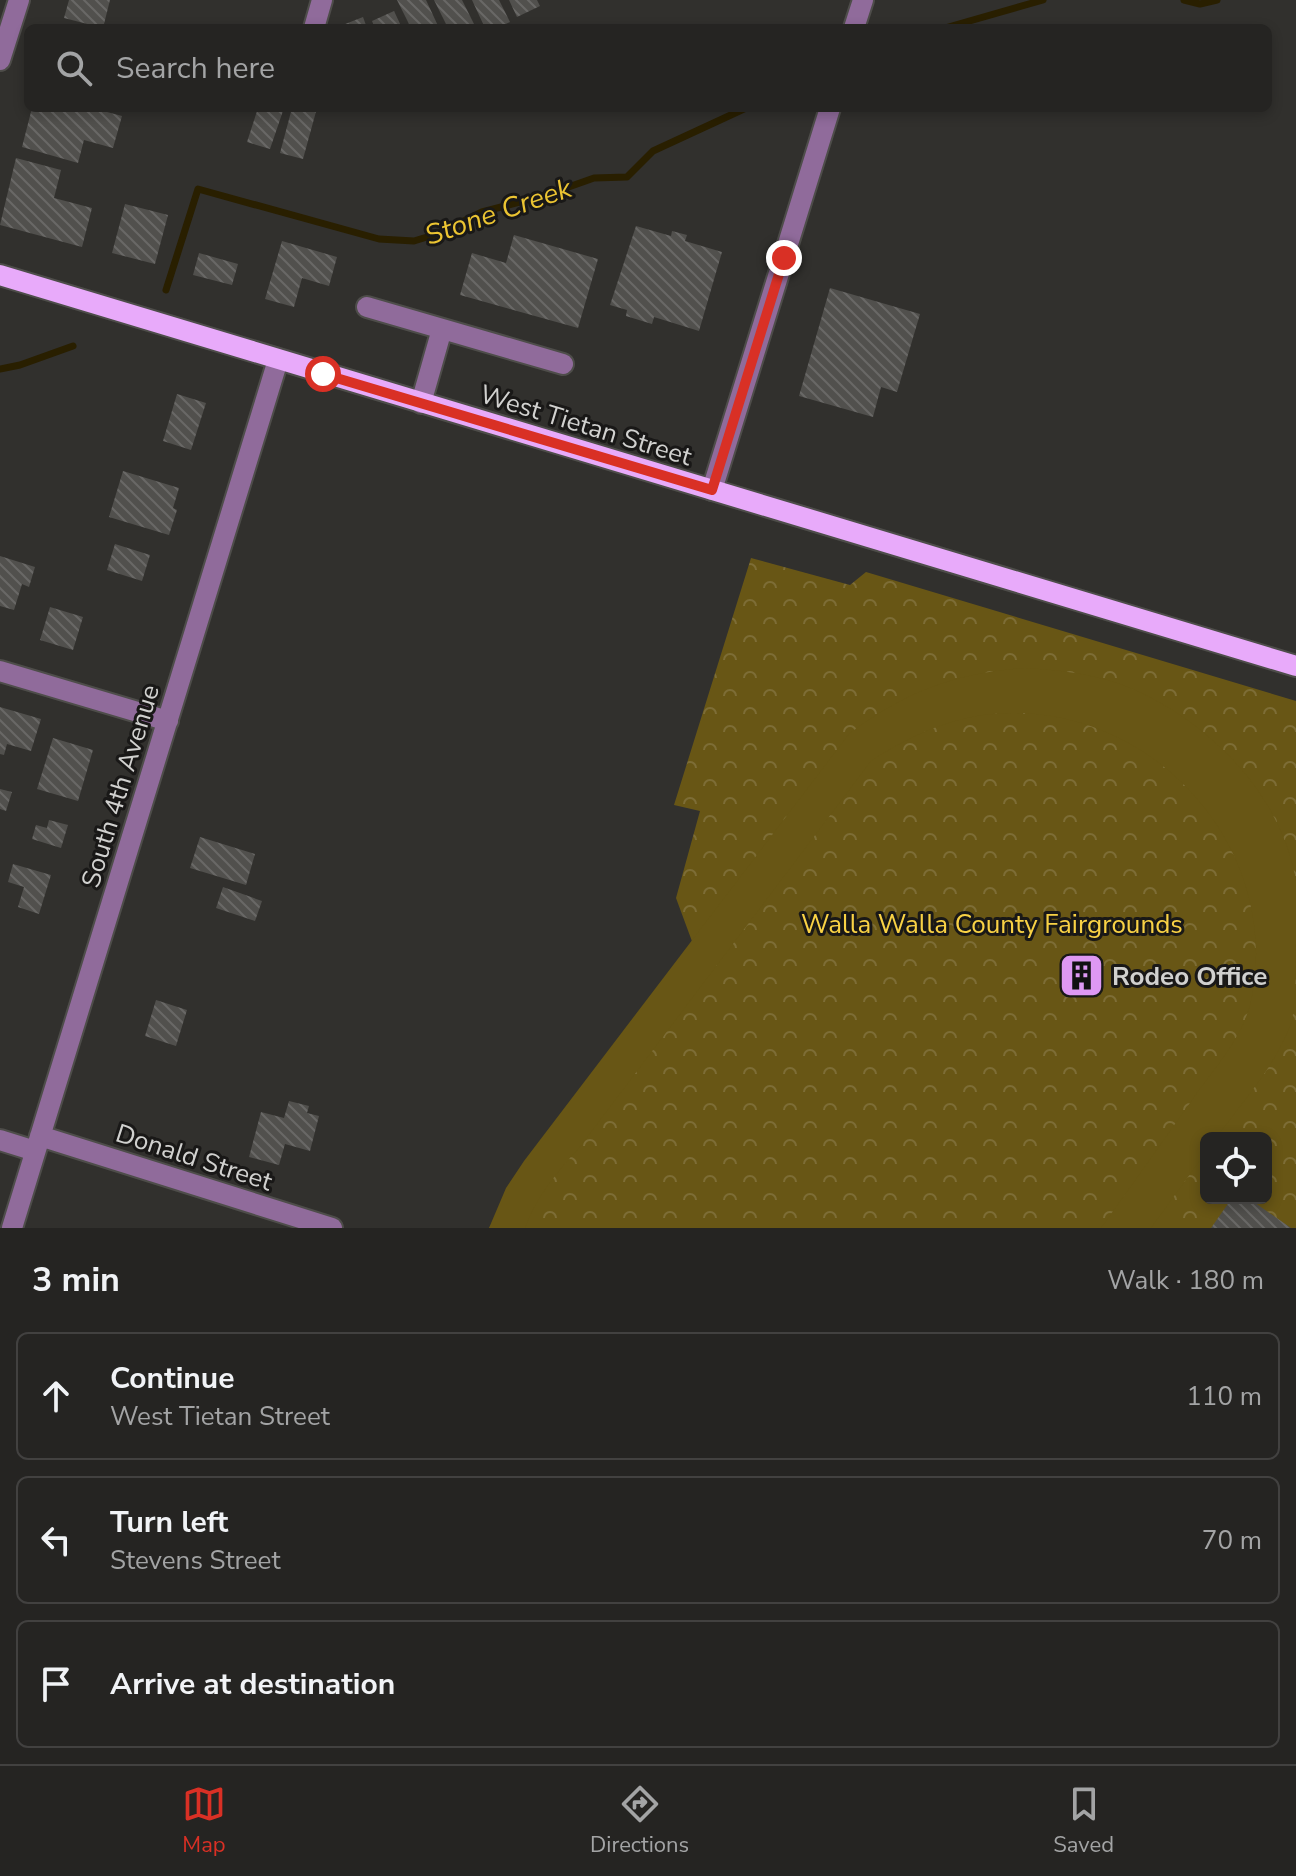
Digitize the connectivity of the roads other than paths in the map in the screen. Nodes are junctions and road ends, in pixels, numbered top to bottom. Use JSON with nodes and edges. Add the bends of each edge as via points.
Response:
{"nodes":[{"id":1,"x":19,"y":0,"type":"edge"},
{"id":2,"x":322,"y":0,"type":"edge"},
{"id":3,"x":863,"y":0,"type":"edge"},
{"id":4,"x":315,"y":24,"type":"edge"},
{"id":5,"x":855,"y":24,"type":"edge"},
{"id":6,"x":0,"y":60,"type":"edge"},
{"id":7,"x":829,"y":112,"type":"edge"},
{"id":8,"x":0,"y":275,"type":"edge"},
{"id":9,"x":367,"y":307,"type":"dead end"},
{"id":10,"x":442,"y":329,"type":"junction"},
{"id":11,"x":278,"y":360,"type":"junction"},
{"id":12,"x":563,"y":364,"type":"dead end"},
{"id":13,"x":421,"y":403,"type":"junction"},
{"id":14,"x":712,"y":490,"type":"junction"},
{"id":15,"x":1296,"y":666,"type":"edge"},
{"id":16,"x":0,"y":671,"type":"edge"},
{"id":17,"x":168,"y":721,"type":"junction"},
{"id":18,"x":0,"y":1140,"type":"edge"},
{"id":19,"x":38,"y":1143,"type":"junction"},
{"id":20,"x":12,"y":1228,"type":"edge"},
{"id":21,"x":332,"y":1228,"type":"edge"}],
"edges":[{"from":1,"to":6,"type":"street"},
{"from":2,"to":4,"type":"street"},
{"from":3,"to":5,"type":"street"},
{"from":7,"to":14,"type":"street"},
{"from":8,"to":11,"type":"main road","name":"West Tietan Street"},
{"from":9,"to":10,"type":"street"},
{"from":10,"to":12,"type":"street"},
{"from":10,"to":13,"type":"street"},
{"from":11,"to":13,"type":"main road","name":"West Tietan Street"},
{"from":11,"to":17,"type":"street","name":"South 4th Avenue"},
{"from":13,"to":14,"type":"main road","name":"West Tietan Street"},
{"from":14,"to":15,"type":"main road","name":"West Tietan Street"},
{"from":16,"to":17,"type":"street"},
{"from":17,"to":19,"type":"street","name":"South 4th Avenue"},
{"from":18,"to":19,"type":"street","name":"Donald Street"},
{"from":19,"to":20,"type":"street","name":"South 4th Avenue"},
{"from":19,"to":21,"type":"street","name":"Donald Street"}]}
